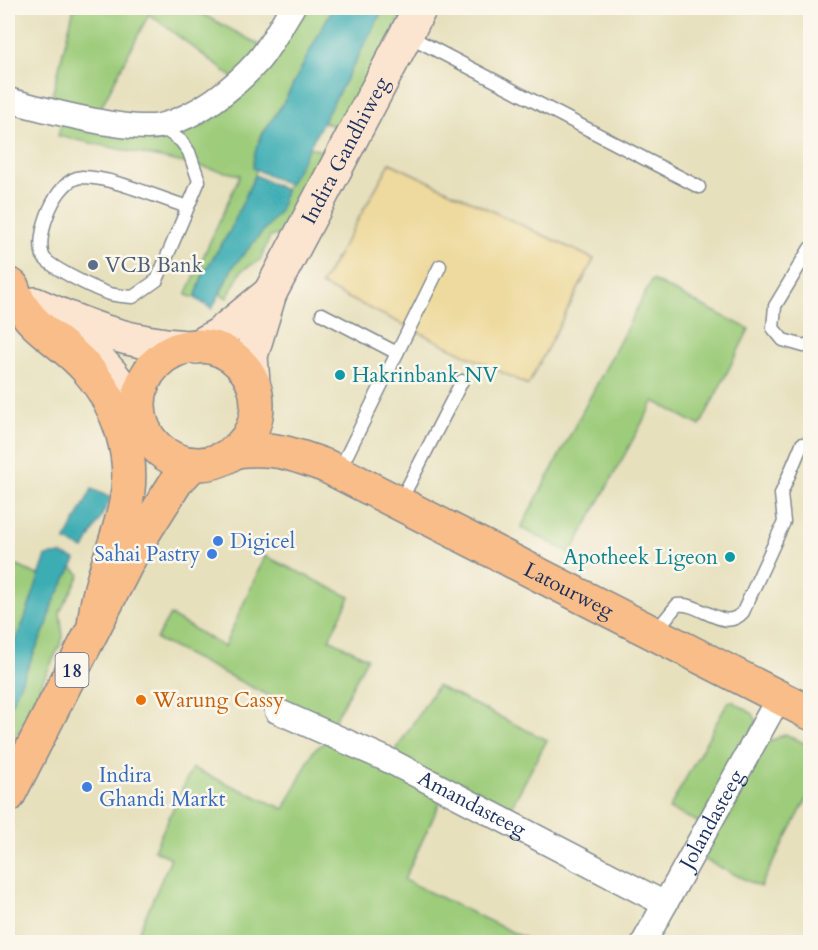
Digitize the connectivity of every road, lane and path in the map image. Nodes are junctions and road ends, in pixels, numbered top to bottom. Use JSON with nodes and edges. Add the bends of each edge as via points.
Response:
{"nodes":[{"id":1,"x":292,"y":8,"type":"edge"},
{"id":2,"x":413,"y":21,"type":"edge"},
{"id":3,"x":8,"y":100,"type":"edge"},
{"id":4,"x":159,"y":126,"type":"junction"},
{"id":5,"x":699,"y":187,"type":"dead end"},
{"id":6,"x":188,"y":207,"type":"junction"},
{"id":7,"x":810,"y":248,"type":"edge"},
{"id":8,"x":440,"y":266,"type":"dead end"},
{"id":9,"x":18,"y":291,"type":"edge"},
{"id":10,"x":270,"y":293,"type":"junction"},
{"id":11,"x":322,"y":314,"type":"dead end"},
{"id":12,"x":810,"y":343,"type":"edge"},
{"id":13,"x":192,"y":347,"type":"junction"},
{"id":14,"x":397,"y":353,"type":"junction"},
{"id":15,"x":462,"y":381,"type":"dead end"},
{"id":16,"x":255,"y":390,"type":"junction"},
{"id":17,"x":144,"y":429,"type":"junction"},
{"id":18,"x":802,"y":444,"type":"dead end"},
{"id":19,"x":235,"y":451,"type":"junction"},
{"id":20,"x":193,"y":464,"type":"junction"},
{"id":21,"x":332,"y":469,"type":"junction"},
{"id":22,"x":367,"y":487,"type":"junction"},
{"id":23,"x":400,"y":503,"type":"junction"},
{"id":24,"x":136,"y":545,"type":"junction"},
{"id":25,"x":102,"y":613,"type":"junction"},
{"id":26,"x":654,"y":633,"type":"junction"},
{"id":27,"x":779,"y":697,"type":"junction"},
{"id":28,"x":277,"y":711,"type":"dead end"},
{"id":29,"x":810,"y":713,"type":"edge"},
{"id":30,"x":8,"y":796,"type":"edge"},
{"id":31,"x":664,"y":904,"type":"junction"},
{"id":32,"x":644,"y":942,"type":"edge"}],
"edges":[{"from":1,"to":4,"type":"street","via":[[259,60],[227,90],[193,113]]},
{"from":2,"to":5,"type":"lane"},
{"from":2,"to":10,"type":"main road","name":"Indira Gandhiweg"},
{"from":3,"to":4,"type":"street","via":[[97,121]]},
{"from":4,"to":6,"type":"lane","via":[[181,141],[197,169],[198,181]]},
{"from":6,"to":6,"type":"lane","via":[[157,280],[133,297],[111,294],[52,266],[44,258],[41,244],[48,217],[59,191],[68,181],[81,177],[103,180]]},
{"from":7,"to":12,"type":"lane","via":[[775,306],[773,328],[783,340],[804,346]]},
{"from":8,"to":14,"type":"lane"},
{"from":9,"to":13,"type":"main road","via":[[92,329],[124,339]]},
{"from":9,"to":17,"type":"main road","via":[[107,366],[126,391]]},
{"from":9,"to":25,"type":"main road","via":[[18,302],[29,319],[73,353],[97,381],[114,411],[123,439],[128,462],[126,505],[96,600]]},
{"from":10,"to":13,"type":"main road","name":"Indira Gandhiweg","via":[[218,335]]},
{"from":10,"to":16,"type":"main road","name":"Indira Gandhiweg","via":[[250,356]]},
{"from":11,"to":14,"type":"lane"},
{"from":13,"to":16,"type":"main road","via":[[226,353],[242,366]]},
{"from":13,"to":17,"type":"main road","via":[[168,354],[142,384],[138,403]]},
{"from":14,"to":21,"type":"lane"},
{"from":15,"to":23,"type":"lane"},
{"from":16,"to":19,"type":"main road","via":[[257,412],[253,427]]},
{"from":16,"to":21,"type":"main road","name":"Latourweg","via":[[275,425]]},
{"from":17,"to":20,"type":"main road","via":[[165,455]]},
{"from":17,"to":24,"type":"main road","number":"18","via":[[147,494]]},
{"from":18,"to":26,"type":"lane","via":[[780,494],[784,522],[743,612],[729,621],[687,603],[677,605]]},
{"from":19,"to":20,"type":"main road","via":[[216,461]]},
{"from":19,"to":21,"type":"main road","name":"Latourweg","via":[[284,451]]},
{"from":20,"to":24,"type":"main road","number":"18","via":[[176,482]]},
{"from":21,"to":22,"type":"main road","name":"Latourweg"},
{"from":22,"to":23,"type":"main road","name":"Latourweg"},
{"from":22,"to":25,"type":"main road","via":[[276,464],[248,462],[223,469],[187,494],[137,572]]},
{"from":23,"to":26,"type":"main road","name":"Latourweg"},
{"from":24,"to":25,"type":"main road","number":"18"},
{"from":25,"to":30,"type":"main road","number":"18"},
{"from":26,"to":27,"type":"main road","name":"Latourweg"},
{"from":27,"to":29,"type":"main road","name":"Latourweg"},
{"from":27,"to":31,"type":"street","name":"Jolandasteeg"},
{"from":28,"to":31,"type":"street","name":"Amandasteeg","via":[[388,760]]},
{"from":31,"to":32,"type":"street","name":"Jolandasteeg"}]}
